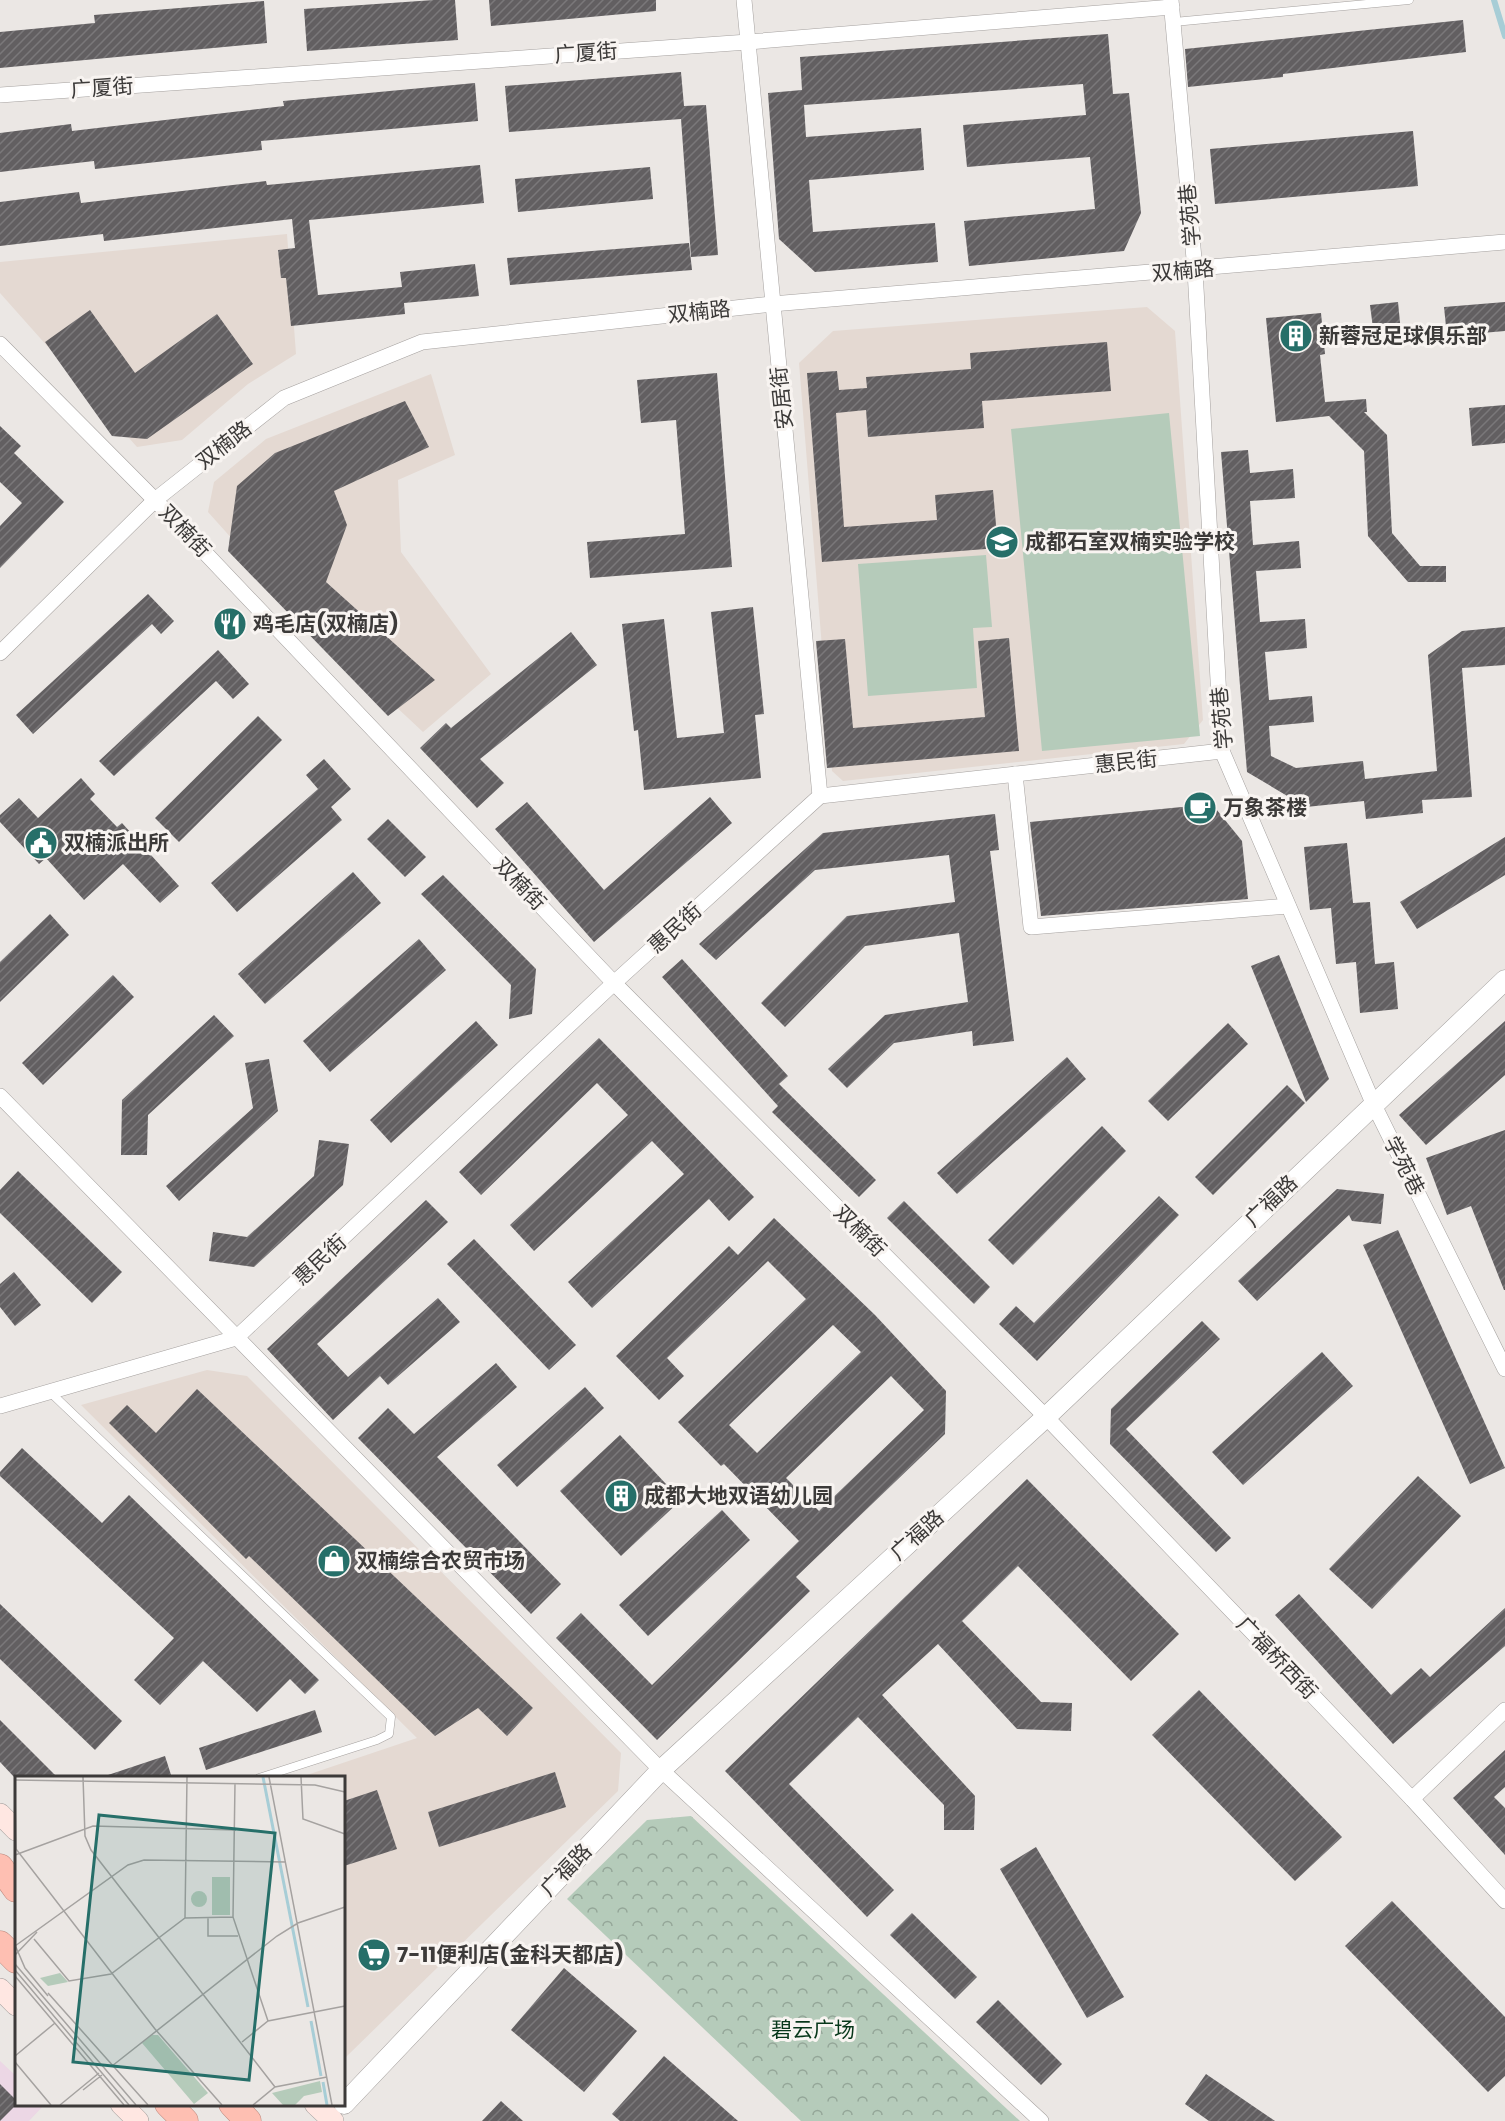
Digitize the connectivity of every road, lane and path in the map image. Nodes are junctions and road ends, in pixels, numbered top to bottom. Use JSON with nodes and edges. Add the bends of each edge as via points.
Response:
{"nodes":[{"id":1,"x":744,"y":0,"type":"edge"},
{"id":2,"x":1409,"y":0,"type":"edge"},
{"id":3,"x":1172,"y":10,"type":"edge"},
{"id":4,"x":748,"y":42,"type":"junction"},
{"id":5,"x":0,"y":95,"type":"edge"},
{"id":6,"x":1505,"y":242,"type":"edge"},
{"id":7,"x":1195,"y":270,"type":"junction"},
{"id":8,"x":772,"y":304,"type":"junction"},
{"id":9,"x":0,"y":344,"type":"edge"},
{"id":10,"x":155,"y":500,"type":"junction"},
{"id":11,"x":0,"y":653,"type":"edge"},
{"id":12,"x":1222,"y":751,"type":"junction"},
{"id":13,"x":1015,"y":774,"type":"junction"},
{"id":14,"x":820,"y":796,"type":"junction"},
{"id":15,"x":1288,"y":906,"type":"junction"},
{"id":16,"x":1505,"y":980,"type":"edge"},
{"id":17,"x":614,"y":983,"type":"junction"},
{"id":18,"x":0,"y":1096,"type":"edge"},
{"id":19,"x":1373,"y":1103,"type":"junction"},
{"id":20,"x":236,"y":1338,"type":"junction"},
{"id":21,"x":1505,"y":1369,"type":"edge"},
{"id":22,"x":50,"y":1392,"type":"junction"},
{"id":23,"x":0,"y":1406,"type":"edge"},
{"id":24,"x":1046,"y":1417,"type":"junction"},
{"id":25,"x":1505,"y":1710,"type":"edge"},
{"id":26,"x":661,"y":1770,"type":"junction"},
{"id":27,"x":266,"y":1776,"type":"edge"},
{"id":28,"x":1412,"y":1799,"type":"junction"},
{"id":29,"x":0,"y":1814,"type":"edge"},
{"id":30,"x":15,"y":1829,"type":"edge"},
{"id":31,"x":0,"y":1867,"type":"edge"},
{"id":32,"x":0,"y":1874,"type":"edge"},
{"id":33,"x":15,"y":1888,"type":"edge"},
{"id":34,"x":15,"y":1888,"type":"edge"},
{"id":35,"x":1505,"y":1901,"type":"edge"},
{"id":36,"x":0,"y":1944,"type":"edge"},
{"id":37,"x":15,"y":1959,"type":"edge"},
{"id":38,"x":0,"y":1989,"type":"edge"},
{"id":39,"x":15,"y":2004,"type":"edge"},
{"id":40,"x":345,"y":2099,"type":"edge"},
{"id":41,"x":123,"y":2106,"type":"edge"},
{"id":42,"x":170,"y":2106,"type":"edge"},
{"id":43,"x":234,"y":2106,"type":"edge"},
{"id":44,"x":138,"y":2121,"type":"edge"},
{"id":45,"x":185,"y":2121,"type":"edge"},
{"id":46,"x":248,"y":2121,"type":"edge"},
{"id":47,"x":1041,"y":2121,"type":"edge"}],
"edges":[{"from":1,"to":4,"type":"street","name":"安居街"},
{"from":2,"to":3,"type":"lane"},
{"from":3,"to":4,"type":"street","name":"广厦街"},
{"from":3,"to":7,"type":"street","name":"学苑巷"},
{"from":4,"to":5,"type":"street","name":"广厦街"},
{"from":4,"to":8,"type":"street","name":"安居街"},
{"from":6,"to":7,"type":"street","name":"双楠路"},
{"from":7,"to":8,"type":"street","name":"双楠路"},
{"from":7,"to":12,"type":"street","name":"学苑巷"},
{"from":8,"to":10,"type":"street","name":"双楠路","via":[[422,342],[284,398]]},
{"from":8,"to":14,"type":"street","name":"安居街"},
{"from":9,"to":10,"type":"street","name":"双楠街"},
{"from":10,"to":11,"type":"street","name":"双楠路"},
{"from":10,"to":17,"type":"street","name":"双楠街"},
{"from":12,"to":13,"type":"street","name":"惠民街"},
{"from":12,"to":15,"type":"street","name":"学苑巷"},
{"from":13,"to":14,"type":"street","name":"惠民街"},
{"from":13,"to":15,"type":"street","via":[[1031,927]]},
{"from":14,"to":17,"type":"street","name":"惠民街"},
{"from":15,"to":19,"type":"street","name":"学苑巷"},
{"from":16,"to":19,"type":"street","name":"广福路"},
{"from":17,"to":20,"type":"street","name":"惠民街"},
{"from":17,"to":24,"type":"street","name":"双楠街"},
{"from":18,"to":20,"type":"street"},
{"from":19,"to":21,"type":"street","name":"学苑巷"},
{"from":19,"to":24,"type":"street","name":"广福路"},
{"from":20,"to":22,"type":"street"},
{"from":20,"to":26,"type":"street"},
{"from":22,"to":23,"type":"street"},
{"from":22,"to":27,"type":"lane","via":[[391,1717],[389,1734]]},
{"from":24,"to":26,"type":"street","name":"广福路"},
{"from":24,"to":28,"type":"street","name":"广福桥西街"},
{"from":25,"to":28,"type":"street"},
{"from":26,"to":40,"type":"street","name":"广福路"},
{"from":26,"to":47,"type":"street"},
{"from":28,"to":35,"type":"street","name":"广福桥西街"},
{"from":29,"to":30,"type":"main road"},
{"from":31,"to":33,"type":"highway"},
{"from":32,"to":34,"type":"highway"},
{"from":36,"to":37,"type":"highway"},
{"from":38,"to":39,"type":"main road"},
{"from":41,"to":44,"type":"main road"},
{"from":42,"to":45,"type":"highway"},
{"from":43,"to":46,"type":"highway"}]}
